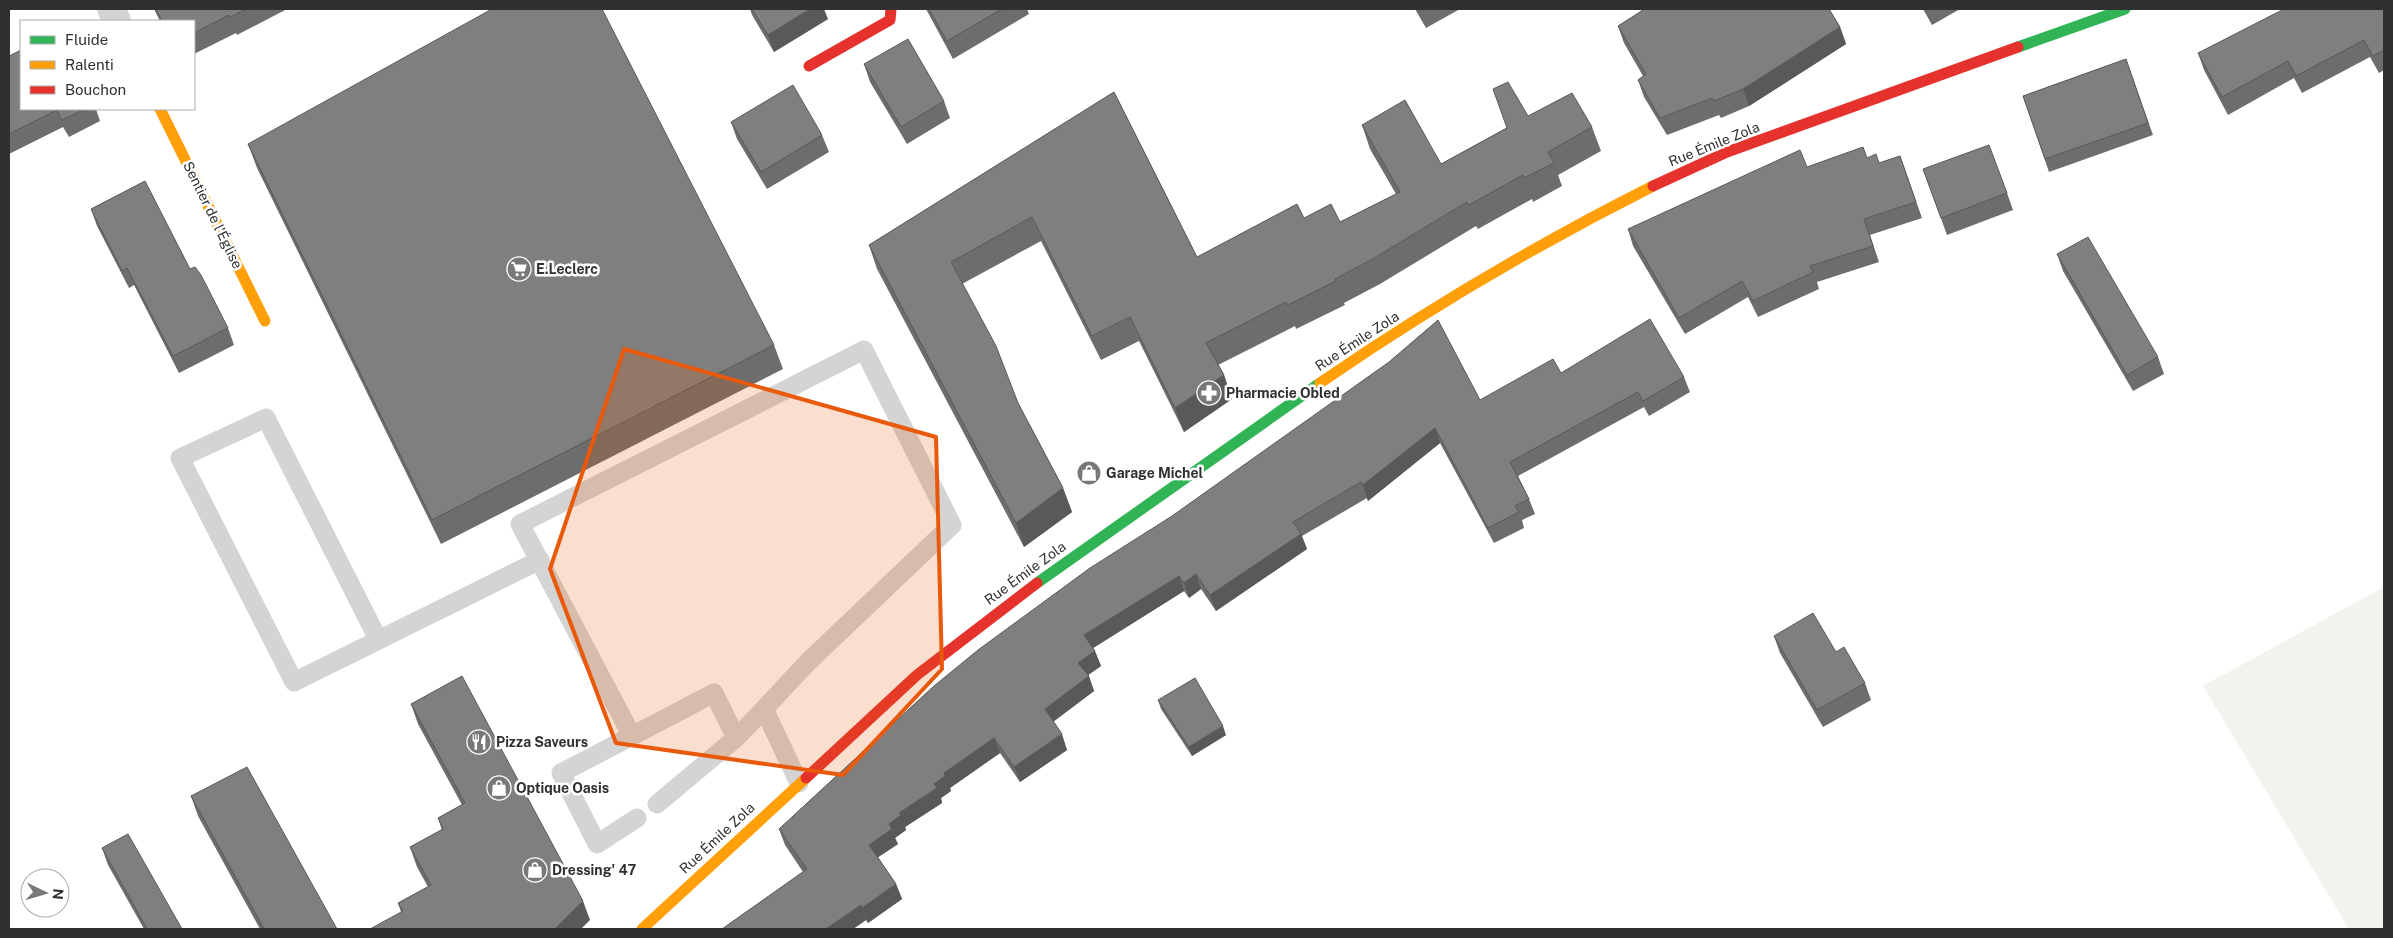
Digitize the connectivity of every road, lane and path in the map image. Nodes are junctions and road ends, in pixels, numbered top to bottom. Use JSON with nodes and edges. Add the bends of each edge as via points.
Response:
{"nodes":[{"id":1,"x":891,"y":9,"type":"edge"},
{"id":2,"x":2125,"y":9,"type":"edge"},
{"id":3,"x":809,"y":66,"type":"dead end"},
{"id":4,"x":160,"y":110,"type":"edge"},
{"id":5,"x":266,"y":321,"type":"dead end"},
{"id":6,"x":540,"y":560,"type":"junction"},
{"id":7,"x":378,"y":639,"type":"junction"},
{"id":8,"x":764,"y":709,"type":"junction"},
{"id":9,"x":632,"y":736,"type":"junction"},
{"id":10,"x":736,"y":738,"type":"junction"},
{"id":11,"x":799,"y":784,"type":"junction"},
{"id":12,"x":657,"y":804,"type":"dead end"},
{"id":13,"x":636,"y":818,"type":"dead end"},
{"id":14,"x":642,"y":929,"type":"edge"}],
"edges":[{"from":1,"to":3,"type":"main road","via":[[890,20]]},
{"from":2,"to":11,"type":"main road","name":"Rue Émile Zola","via":[[1727,152],[1572,227],[1381,342],[1210,459],[1000,610],[916,675]]},
{"from":4,"to":5,"type":"main road","name":"Sentier de l'Église"},
{"from":6,"to":7,"type":"lane"},
{"from":6,"to":8,"type":"lane","via":[[520,524],[864,350],[952,525],[808,662]]},
{"from":6,"to":9,"type":"lane"},
{"from":7,"to":7,"type":"lane","via":[[266,418],[180,458],[294,682]]},
{"from":8,"to":10,"type":"lane"},
{"from":8,"to":11,"type":"lane"},
{"from":9,"to":10,"type":"lane","via":[[714,693]]},
{"from":9,"to":13,"type":"lane","via":[[560,773],[597,844]]},
{"from":10,"to":12,"type":"lane"},
{"from":11,"to":14,"type":"main road","name":"Rue Émile Zola"}]}
